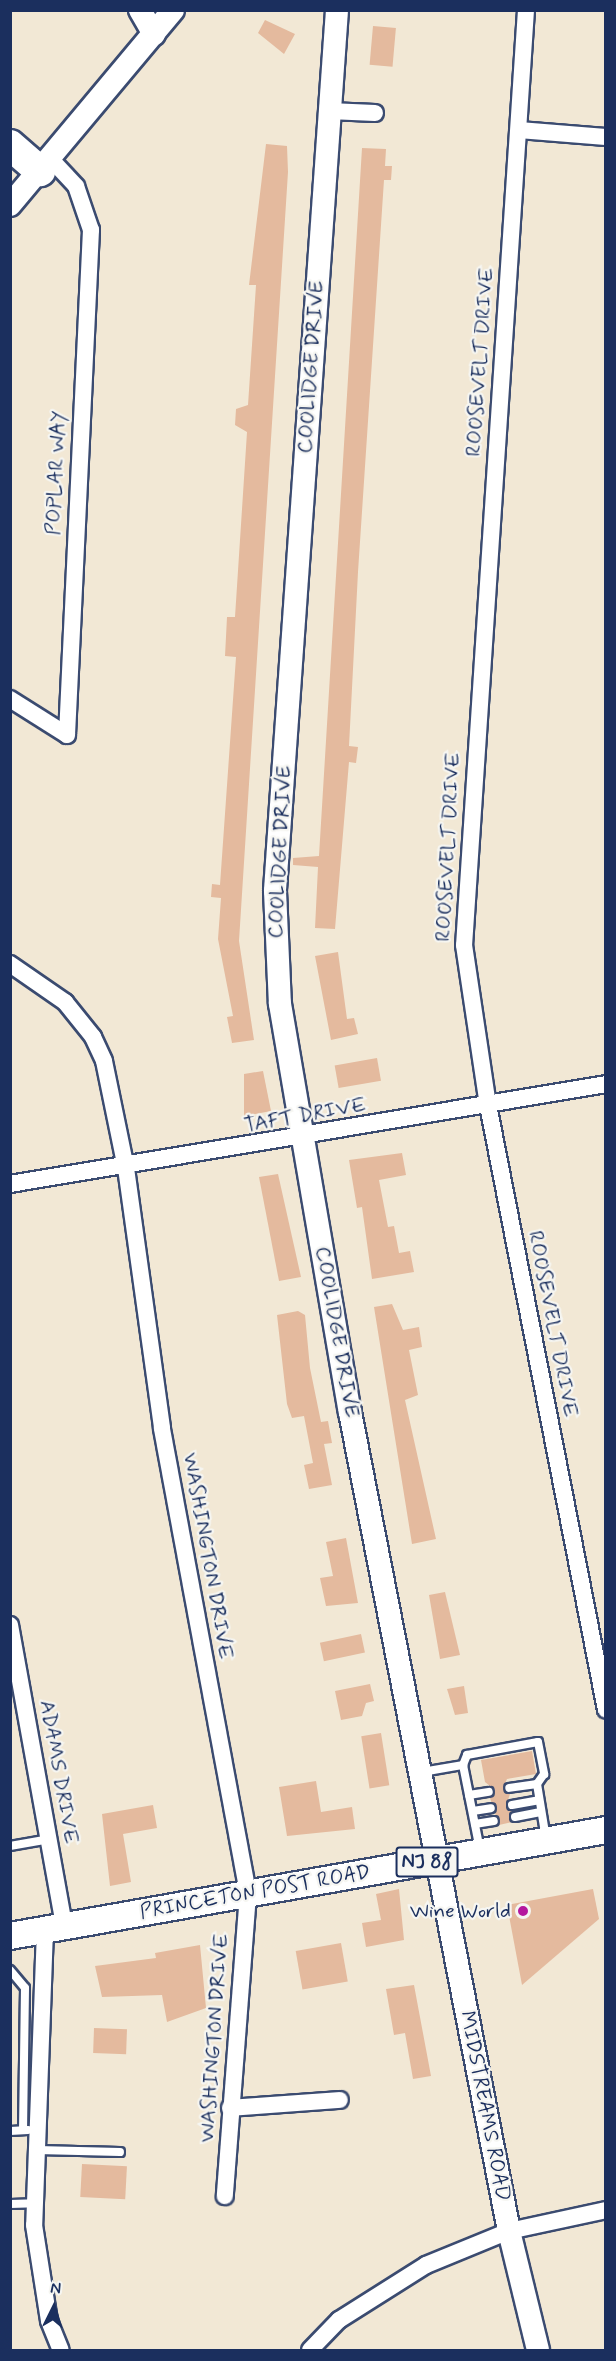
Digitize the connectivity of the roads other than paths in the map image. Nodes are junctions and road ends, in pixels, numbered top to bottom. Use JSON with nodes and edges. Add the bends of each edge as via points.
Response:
{"nodes":[{"id":1,"x":140,"y":10,"type":"edge"},
{"id":2,"x":173,"y":10,"type":"edge"},
{"id":3,"x":337,"y":10,"type":"edge"},
{"id":4,"x":526,"y":10,"type":"edge"},
{"id":5,"x":154,"y":34,"type":"junction"},
{"id":6,"x":329,"y":111,"type":"junction"},
{"id":7,"x":375,"y":113,"type":"dead end"},
{"id":8,"x":519,"y":130,"type":"junction"},
{"id":9,"x":606,"y":137,"type":"edge"},
{"id":10,"x":10,"y":145,"type":"edge"},
{"id":11,"x":45,"y":165,"type":"junction"},
{"id":12,"x":10,"y":205,"type":"edge"},
{"id":13,"x":10,"y":699,"type":"edge"},
{"id":14,"x":10,"y":964,"type":"edge"},
{"id":15,"x":606,"y":1084,"type":"edge"},
{"id":16,"x":488,"y":1105,"type":"junction"},
{"id":17,"x":304,"y":1139,"type":"junction"},
{"id":18,"x":126,"y":1168,"type":"junction"},
{"id":19,"x":10,"y":1184,"type":"edge"},
{"id":20,"x":10,"y":1625,"type":"edge"},
{"id":21,"x":606,"y":1710,"type":"edge"},
{"id":22,"x":463,"y":1765,"type":"junction"},
{"id":23,"x":421,"y":1772,"type":"junction"},
{"id":24,"x":537,"y":1784,"type":"junction"},
{"id":25,"x":509,"y":1788,"type":"dead end"},
{"id":26,"x":489,"y":1792,"type":"dead end"},
{"id":27,"x":469,"y":1795,"type":"junction"},
{"id":28,"x":539,"y":1800,"type":"junction"},
{"id":29,"x":512,"y":1805,"type":"dead end"},
{"id":30,"x":491,"y":1808,"type":"dead end"},
{"id":31,"x":473,"y":1811,"type":"junction"},
{"id":32,"x":541,"y":1812,"type":"junction"},
{"id":33,"x":515,"y":1817,"type":"dead end"},
{"id":34,"x":494,"y":1821,"type":"dead end"},
{"id":35,"x":476,"y":1824,"type":"junction"},
{"id":36,"x":606,"y":1830,"type":"edge"},
{"id":37,"x":48,"y":1839,"type":"junction"},
{"id":38,"x":546,"y":1840,"type":"junction"},
{"id":39,"x":10,"y":1846,"type":"edge"},
{"id":40,"x":481,"y":1853,"type":"junction"},
{"id":41,"x":439,"y":1860,"type":"junction"},
{"id":42,"x":248,"y":1894,"type":"junction"},
{"id":43,"x":54,"y":1928,"type":"junction"},
{"id":44,"x":10,"y":1936,"type":"edge"},
{"id":45,"x":10,"y":1970,"type":"edge"},
{"id":46,"x":25,"y":1987,"type":"junction"},
{"id":47,"x":44,"y":1988,"type":"junction"},
{"id":48,"x":340,"y":2100,"type":"dead end"},
{"id":49,"x":230,"y":2108,"type":"junction"},
{"id":50,"x":31,"y":2130,"type":"junction"},
{"id":51,"x":10,"y":2131,"type":"edge"},
{"id":52,"x":37,"y":2150,"type":"junction"},
{"id":53,"x":120,"y":2152,"type":"dead end"},
{"id":54,"x":225,"y":2196,"type":"dead end"},
{"id":55,"x":35,"y":2203,"type":"junction"},
{"id":56,"x":10,"y":2204,"type":"edge"},
{"id":57,"x":606,"y":2210,"type":"edge"},
{"id":58,"x":509,"y":2231,"type":"junction"},
{"id":59,"x":57,"y":2349,"type":"edge"},
{"id":60,"x":310,"y":2350,"type":"edge"},
{"id":61,"x":538,"y":2350,"type":"edge"}],
"edges":[{"from":1,"to":5,"type":"street"},
{"from":2,"to":5,"type":"street"},
{"from":3,"to":6,"type":"street","name":"COOLIDGE DRIVE"},
{"from":4,"to":8,"type":"street","name":"ROOSEVELT DRIVE"},
{"from":5,"to":11,"type":"street"},
{"from":6,"to":7,"type":"street"},
{"from":6,"to":17,"type":"street","name":"COOLIDGE DRIVE","via":[[274,901],[280,1004]]},
{"from":8,"to":9,"type":"street"},
{"from":8,"to":16,"type":"street","name":"ROOSEVELT DRIVE","via":[[465,909],[464,945]]},
{"from":10,"to":11,"type":"highway"},
{"from":11,"to":12,"type":"street"},
{"from":11,"to":13,"type":"street","name":"POPLAR WAY","via":[[76,186],[90,230],[67,735]]},
{"from":14,"to":18,"type":"street","name":"WASHINGTON DRIVE","via":[[64,1002],[93,1037],[104,1061]]},
{"from":15,"to":16,"type":"street","name":"TAFT DRIVE"},
{"from":16,"to":17,"type":"street","name":"TAFT DRIVE"},
{"from":16,"to":21,"type":"street","name":"ROOSEVELT DRIVE"},
{"from":17,"to":18,"type":"street","name":"TAFT DRIVE"},
{"from":17,"to":23,"type":"street","name":"COOLIDGE DRIVE","via":[[350,1412]]},
{"from":18,"to":19,"type":"street","name":"TAFT DRIVE"},
{"from":18,"to":42,"type":"street","name":"WASHINGTON DRIVE","via":[[162,1429]]},
{"from":20,"to":37,"type":"street","name":"ADAMS DRIVE"},
{"from":22,"to":23,"type":"lane"},
{"from":22,"to":24,"type":"lane","via":[[467,1755],[538,1742],[544,1774]]},
{"from":22,"to":27,"type":"lane"},
{"from":23,"to":41,"type":"street","name":"COOLIDGE DRIVE"},
{"from":24,"to":25,"type":"lane"},
{"from":24,"to":28,"type":"lane"},
{"from":26,"to":27,"type":"lane"},
{"from":27,"to":31,"type":"lane"},
{"from":28,"to":29,"type":"lane"},
{"from":28,"to":32,"type":"lane"},
{"from":30,"to":31,"type":"lane"},
{"from":31,"to":35,"type":"lane"},
{"from":32,"to":33,"type":"lane"},
{"from":32,"to":38,"type":"lane"},
{"from":34,"to":35,"type":"lane"},
{"from":35,"to":40,"type":"lane"},
{"from":36,"to":38,"type":"main road","name":"PRINCETON POST ROAD","number":"NJ 88"},
{"from":37,"to":39,"type":"lane"},
{"from":37,"to":43,"type":"street","name":"ADAMS DRIVE"},
{"from":38,"to":40,"type":"main road","name":"PRINCETON POST ROAD","number":"NJ 88"},
{"from":40,"to":41,"type":"main road","name":"PRINCETON POST ROAD","number":"NJ 88"},
{"from":41,"to":42,"type":"main road","name":"PRINCETON POST ROAD","number":"NJ 88"},
{"from":41,"to":58,"type":"street","name":"MIDSTREAMS ROAD"},
{"from":42,"to":43,"type":"main road","name":"PRINCETON POST ROAD","number":"NJ 88"},
{"from":42,"to":49,"type":"street","name":"WASHINGTON DRIVE"},
{"from":43,"to":44,"type":"main road","name":"PRINCETON POST ROAD","number":"NJ 88"},
{"from":43,"to":47,"type":"street","name":"ADAMS DRIVE"},
{"from":45,"to":46,"type":"lane"},
{"from":46,"to":47,"type":"lane"},
{"from":46,"to":50,"type":"lane"},
{"from":47,"to":50,"type":"street","name":"ADAMS DRIVE"},
{"from":48,"to":49,"type":"street"},
{"from":49,"to":54,"type":"street","name":"WASHINGTON DRIVE"},
{"from":50,"to":51,"type":"lane"},
{"from":50,"to":52,"type":"street","name":"ADAMS DRIVE"},
{"from":52,"to":53,"type":"lane"},
{"from":52,"to":55,"type":"street","name":"ADAMS DRIVE"},
{"from":55,"to":56,"type":"lane"},
{"from":55,"to":59,"type":"street","name":"ADAMS DRIVE","via":[[38,2268]]},
{"from":57,"to":58,"type":"street"},
{"from":58,"to":60,"type":"street","via":[[380,2290]]},
{"from":58,"to":61,"type":"street","name":"MIDSTREAMS ROAD"}]}
